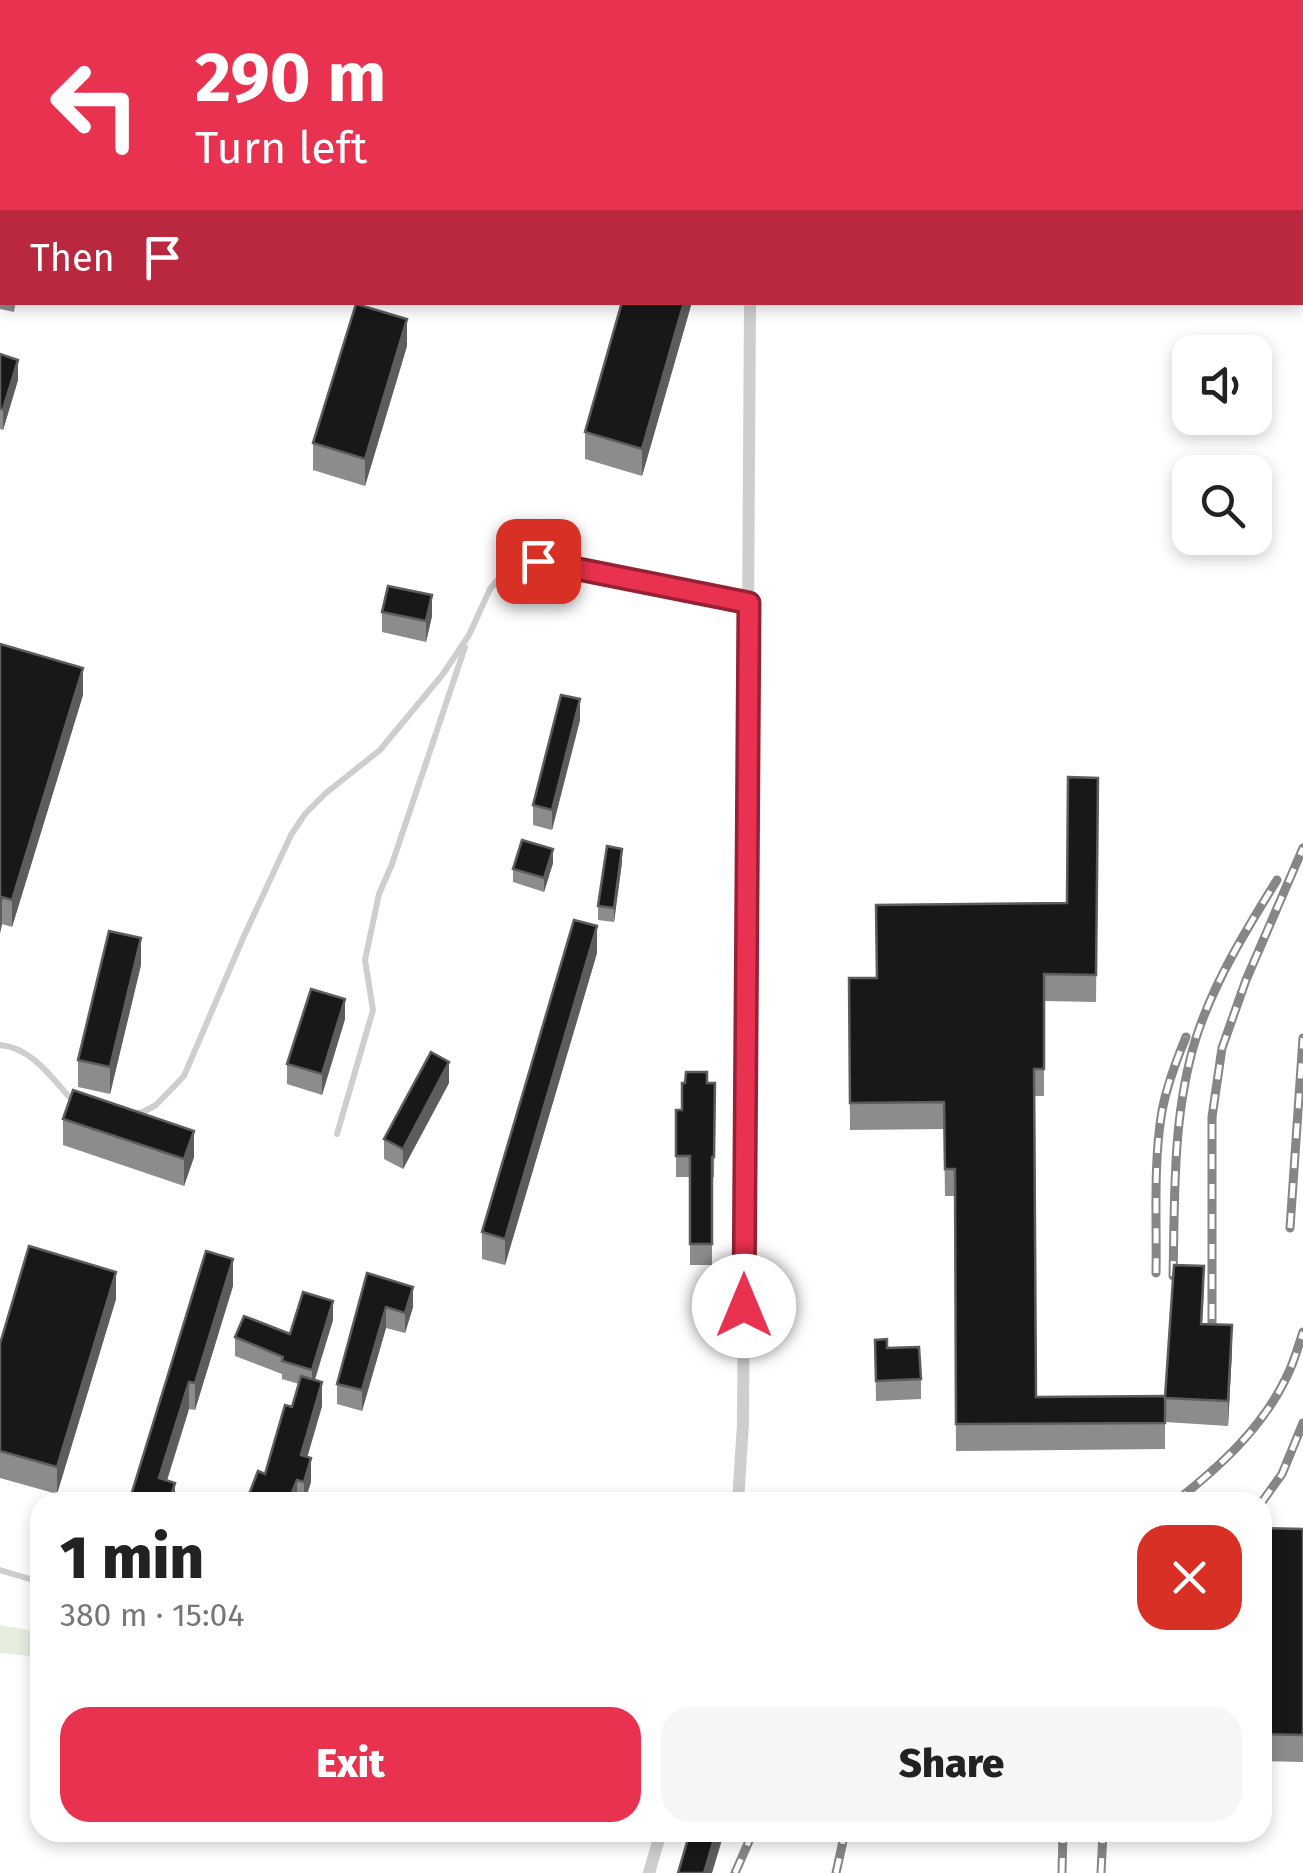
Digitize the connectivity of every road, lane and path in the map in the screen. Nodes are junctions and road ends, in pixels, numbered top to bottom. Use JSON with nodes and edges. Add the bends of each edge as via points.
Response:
{"nodes":[{"id":1,"x":750,"y":305,"type":"edge"},
{"id":2,"x":749,"y":603,"type":"junction"},
{"id":3,"x":469,"y":635,"type":"junction"},
{"id":4,"x":0,"y":1045,"type":"edge"},
{"id":5,"x":87,"y":1107,"type":"edge"},
{"id":6,"x":128,"y":1114,"type":"edge"},
{"id":7,"x":337,"y":1134,"type":"dead end"},
{"id":8,"x":739,"y":1492,"type":"edge"},
{"id":9,"x":0,"y":1570,"type":"edge"},
{"id":10,"x":30,"y":1579,"type":"edge"},
{"id":11,"x":658,"y":1842,"type":"edge"},
{"id":12,"x":649,"y":1873,"type":"edge"}],
"edges":[{"from":1,"to":2,"type":"street"},
{"from":2,"to":3,"type":"lane","via":[[526,562],[490,589]]},
{"from":2,"to":8,"type":"street"},
{"from":3,"to":6,"type":"lane","via":[[380,750],[326,793],[290,835],[184,1076],[156,1105]]},
{"from":3,"to":7,"type":"lane","via":[[379,894],[366,960],[372,1010]]},
{"from":4,"to":5,"type":"lane","via":[[28,1054]]},
{"from":9,"to":10,"type":"lane"},
{"from":11,"to":12,"type":"street"}]}
